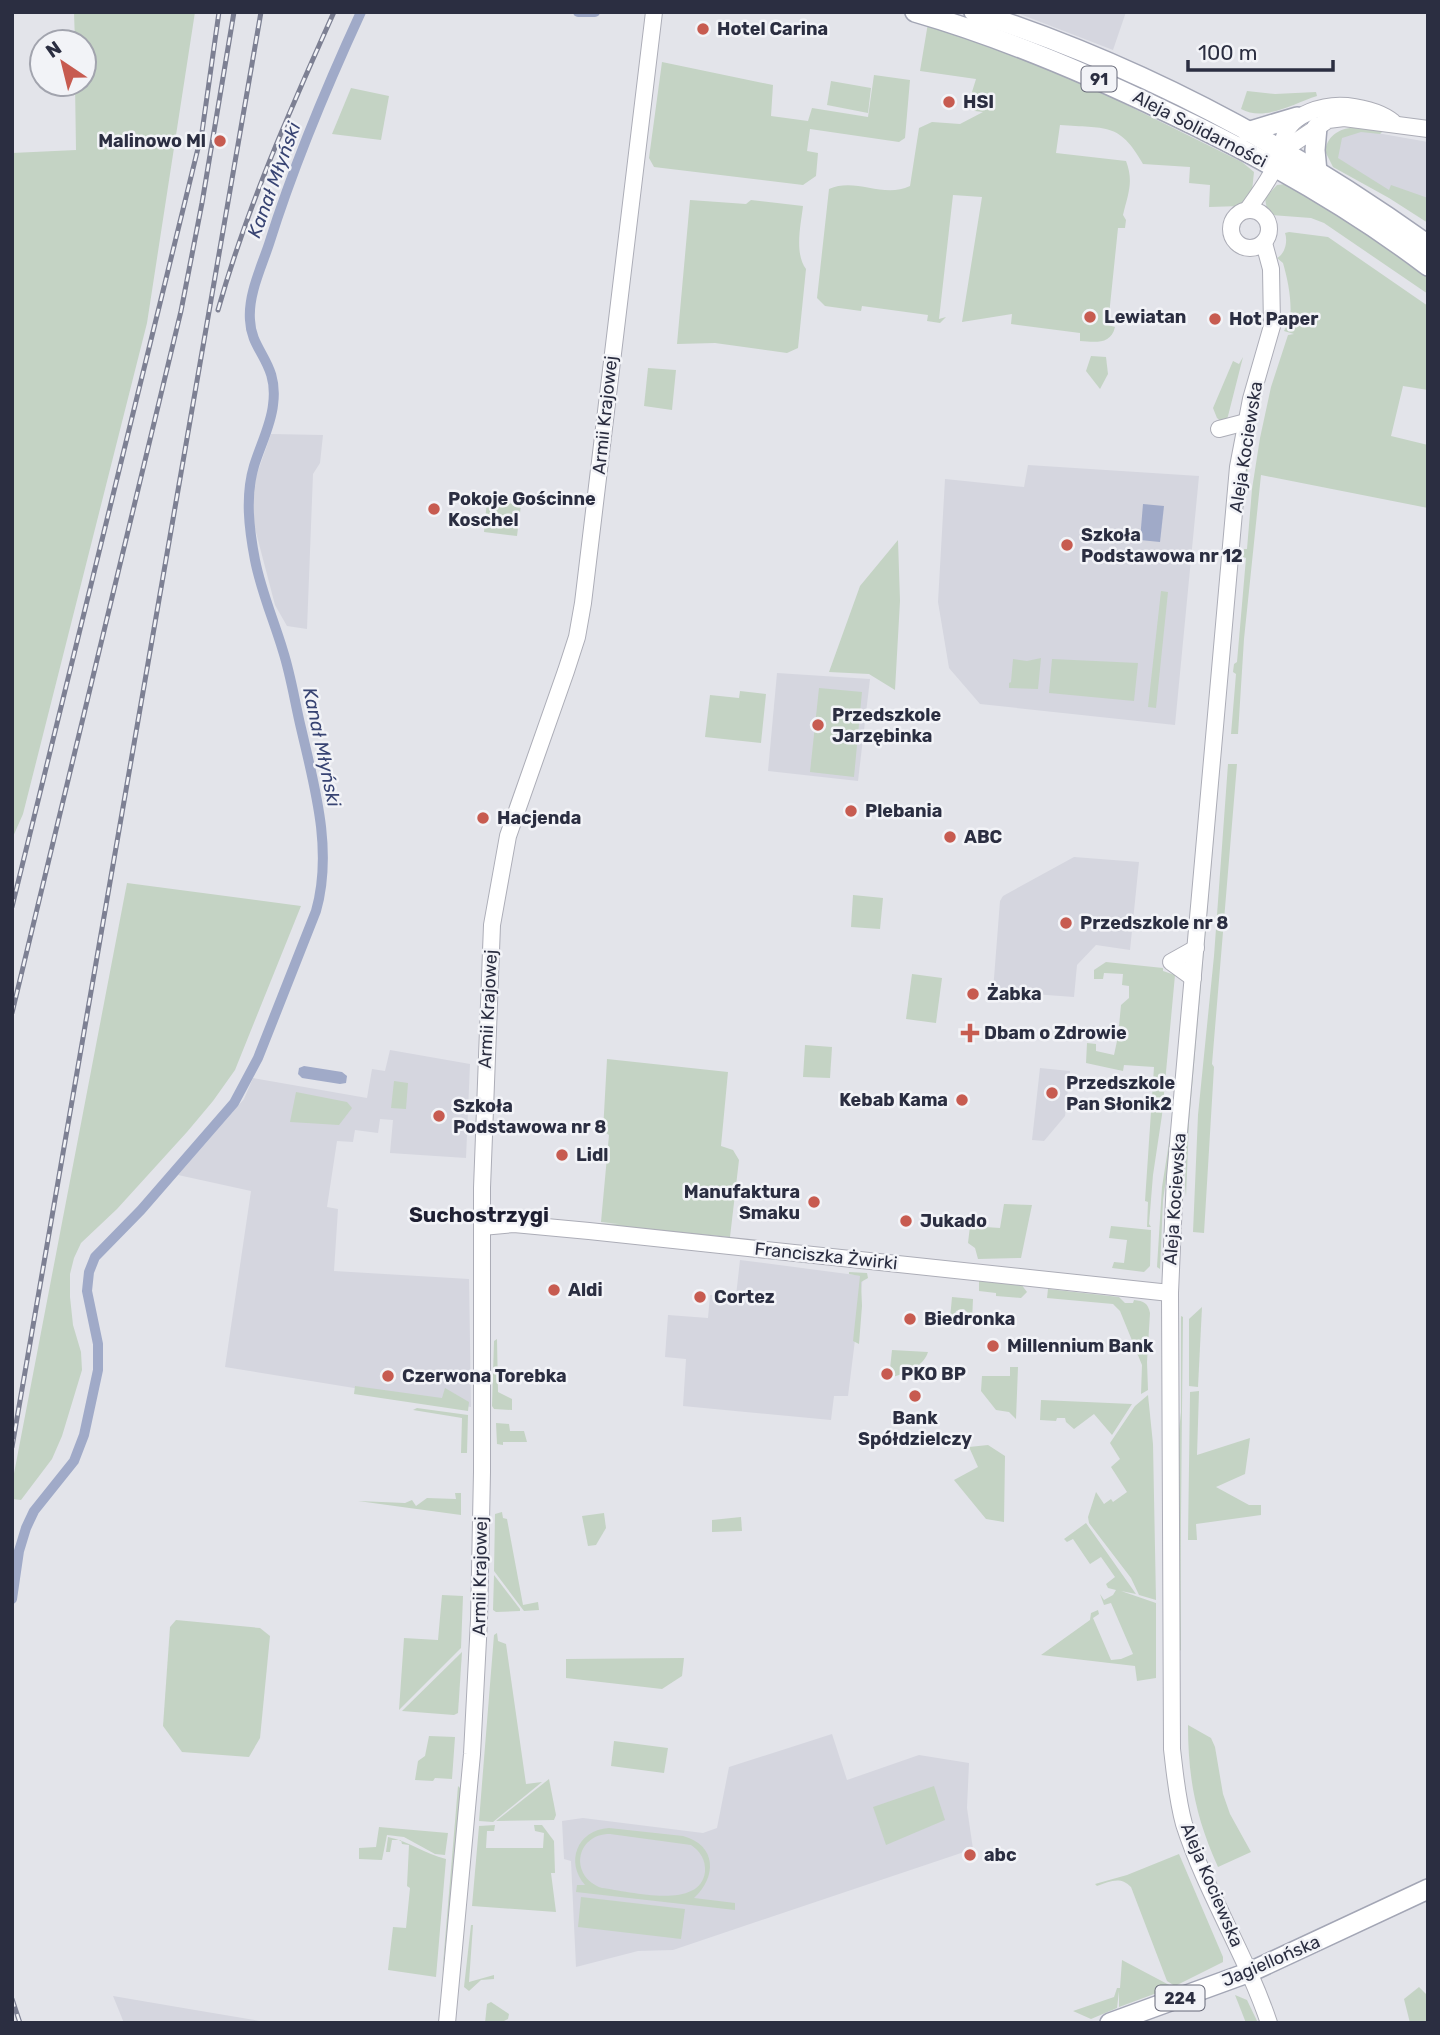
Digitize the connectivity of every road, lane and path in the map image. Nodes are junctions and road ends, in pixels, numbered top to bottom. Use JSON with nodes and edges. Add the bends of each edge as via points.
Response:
{"nodes":[{"id":1,"x":654,"y":12,"type":"edge"},
{"id":2,"x":915,"y":12,"type":"edge"},
{"id":3,"x":974,"y":12,"type":"edge"},
{"id":4,"x":1297,"y":117,"type":"junction"},
{"id":5,"x":1393,"y":122,"type":"junction"},
{"id":6,"x":1317,"y":127,"type":"junction"},
{"id":7,"x":1428,"y":129,"type":"edge"},
{"id":8,"x":1247,"y":132,"type":"junction"},
{"id":9,"x":1278,"y":159,"type":"junction"},
{"id":10,"x":1317,"y":172,"type":"junction"},
{"id":11,"x":1254,"y":211,"type":"junction"},
{"id":12,"x":1256,"y":245,"type":"junction"},
{"id":13,"x":1428,"y":245,"type":"edge"},
{"id":14,"x":1428,"y":266,"type":"edge"},
{"id":15,"x":1247,"y":422,"type":"junction"},
{"id":16,"x":1219,"y":429,"type":"dead end"},
{"id":17,"x":1196,"y":948,"type":"junction"},
{"id":18,"x":1193,"y":978,"type":"junction"},
{"id":19,"x":482,"y":1227,"type":"junction"},
{"id":20,"x":1170,"y":1293,"type":"junction"},
{"id":21,"x":1428,"y":1889,"type":"edge"},
{"id":22,"x":1250,"y":1972,"type":"junction"},
{"id":23,"x":447,"y":2023,"type":"edge"},
{"id":24,"x":1110,"y":2023,"type":"edge"},
{"id":25,"x":1269,"y":2023,"type":"edge"}],
"edges":[{"from":1,"to":19,"type":"street","name":"Armii Krajowej","via":[[577,637],[508,836],[492,925]]},
{"from":2,"to":9,"type":"main road","name":"Aleja Solidarności","number":"91","via":[[1026,49]]},
{"from":3,"to":8,"type":"main road","name":"Aleja Solidarności","number":"91","via":[[1117,67]]},
{"from":4,"to":5,"type":"street","via":[[1342,106],[1359,107]]},
{"from":4,"to":8,"type":"main road"},
{"from":4,"to":9,"type":"street","via":[[1284,136]]},
{"from":5,"to":6,"type":"street","via":[[1343,118]]},
{"from":5,"to":7,"type":"street"},
{"from":6,"to":9,"type":"street"},
{"from":6,"to":10,"type":"main road"},
{"from":8,"to":9,"type":"main road","name":"Aleja Solidarności","number":"91"},
{"from":9,"to":10,"type":"main road","name":"Aleja Solidarności","number":"91"},
{"from":9,"to":11,"type":"street"},
{"from":9,"to":14,"type":"main road","name":"Aleja Solidarności","number":"91"},
{"from":10,"to":13,"type":"main road","name":"Aleja Solidarności","number":"91"},
{"from":11,"to":12,"type":"street","via":[[1268,220],[1270,228]]},
{"from":11,"to":12,"type":"street","via":[[1236,216],[1231,227],[1237,243]]},
{"from":12,"to":15,"type":"street","name":"Aleja Kociewska","via":[[1262,273],[1270,280],[1273,307]]},
{"from":15,"to":16,"type":"street"},
{"from":15,"to":17,"type":"street","name":"Aleja Kociewska","via":[[1236,488]]},
{"from":17,"to":18,"type":"street","name":"Aleja Kociewska"},
{"from":17,"to":18,"type":"street","via":[[1171,962]]},
{"from":18,"to":20,"type":"street","name":"Aleja Kociewska"},
{"from":19,"to":20,"type":"street","name":"Franciszka Żwirki","via":[[514,1224],[589,1231]]},
{"from":19,"to":23,"type":"street","name":"Armii Krajowej","via":[[480,1620]]},
{"from":20,"to":22,"type":"street","name":"Aleja Kociewska","via":[[1176,1786],[1194,1853]]},
{"from":21,"to":22,"type":"main road","name":"Jagiellońska","number":"224"},
{"from":22,"to":24,"type":"main road","name":"Jagiellońska","number":"224"},
{"from":22,"to":25,"type":"street","name":"Aleja Kociewska"}]}
